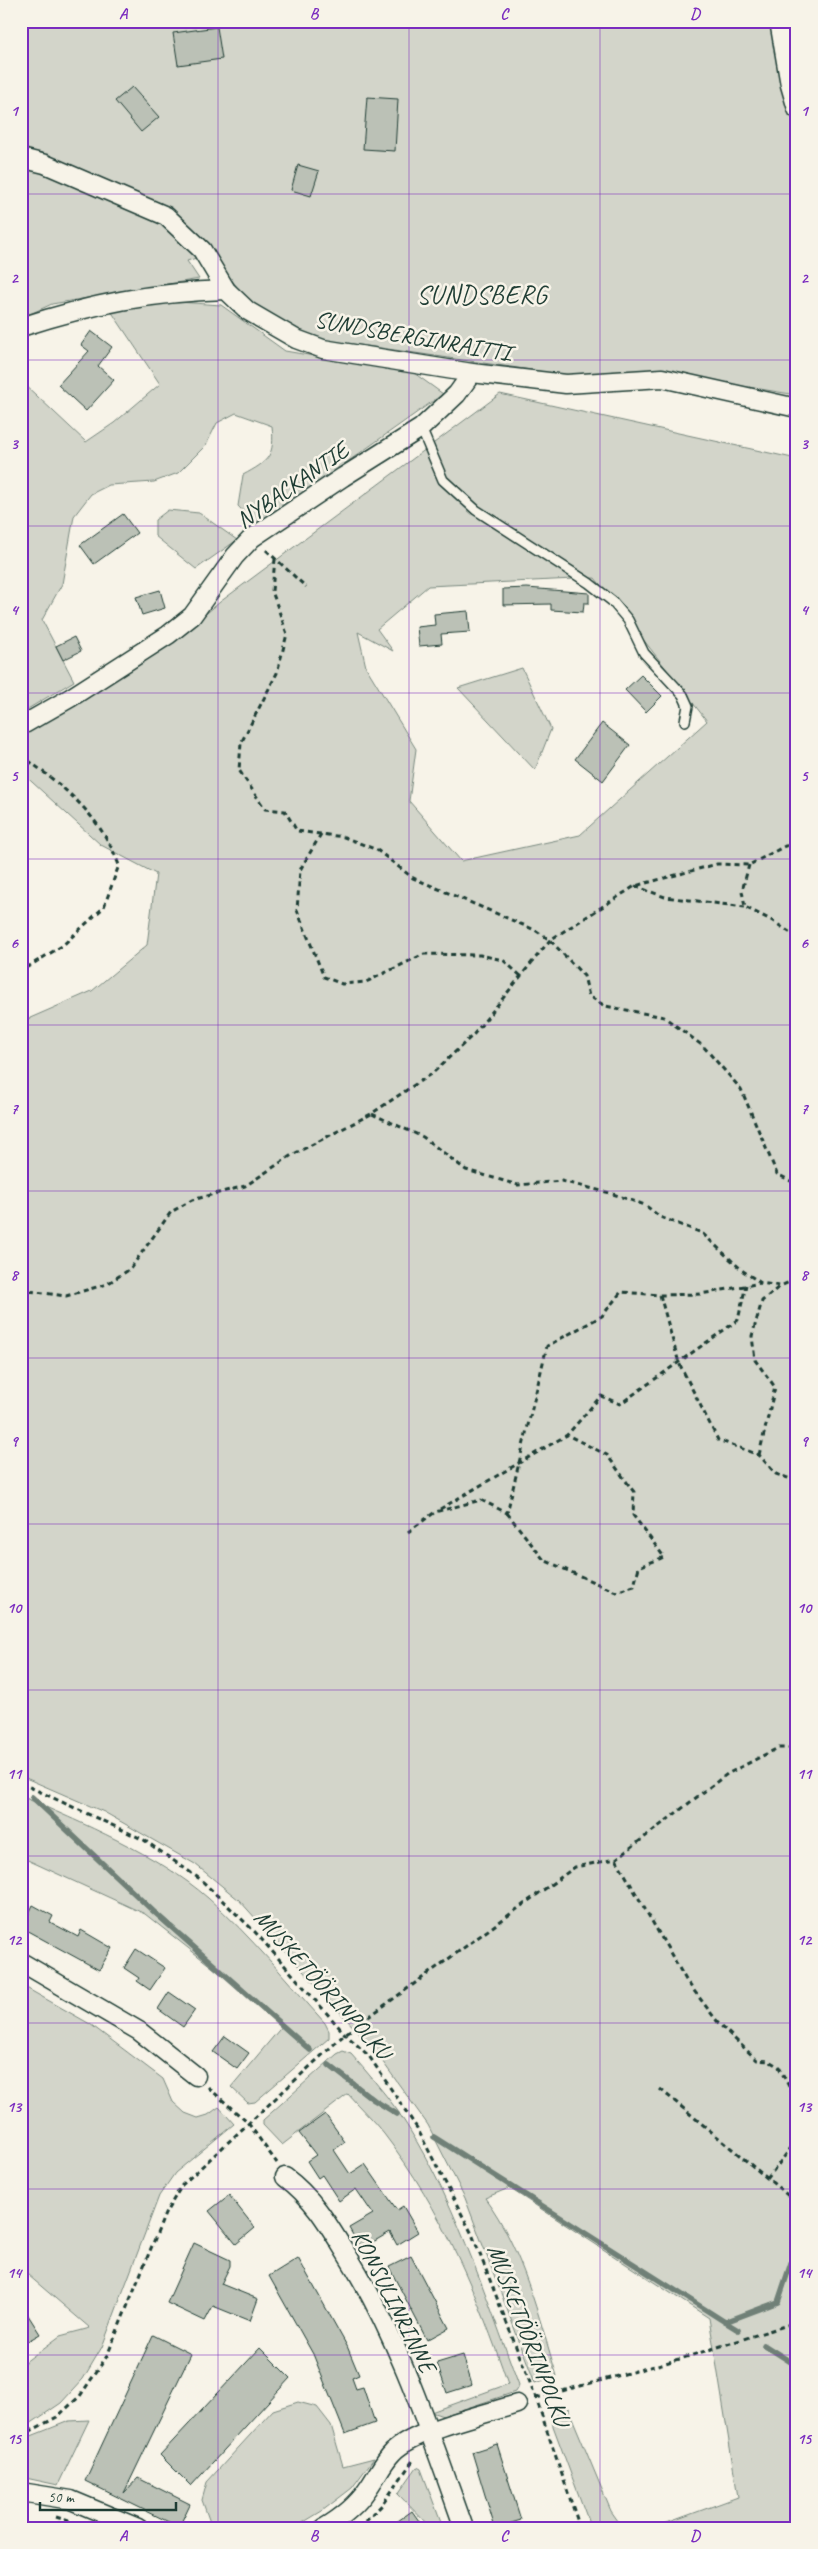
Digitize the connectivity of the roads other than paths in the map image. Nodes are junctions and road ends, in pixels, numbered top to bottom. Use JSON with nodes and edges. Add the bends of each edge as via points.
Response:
{"nodes":[{"id":1,"x":779,"y":21,"type":"edge"},
{"id":2,"x":797,"y":109,"type":"edge"},
{"id":3,"x":21,"y":158,"type":"edge"},
{"id":4,"x":226,"y":290,"type":"junction"},
{"id":5,"x":21,"y":327,"type":"edge"},
{"id":6,"x":472,"y":373,"type":"junction"},
{"id":7,"x":797,"y":408,"type":"edge"},
{"id":8,"x":421,"y":428,"type":"junction"},
{"id":9,"x":685,"y":721,"type":"dead end"},
{"id":10,"x":21,"y":726,"type":"edge"},
{"id":11,"x":21,"y":1962,"type":"edge"},
{"id":12,"x":196,"y":2076,"type":"road end"},
{"id":13,"x":285,"y":2177,"type":"road end"},
{"id":14,"x":517,"y":2404,"type":"road end"},
{"id":15,"x":432,"y":2438,"type":"junction"},
{"id":16,"x":21,"y":2492,"type":"edge"},
{"id":17,"x":138,"y":2528,"type":"edge"},
{"id":18,"x":324,"y":2528,"type":"edge"},
{"id":19,"x":464,"y":2528,"type":"edge"}],
"edges":[{"from":1,"to":2,"type":"street"},
{"from":3,"to":4,"type":"street","name":"SUNDSBERGINRAITTI","via":[[45,164],[166,216],[202,250]]},
{"from":4,"to":5,"type":"street","via":[[173,292],[116,301]]},
{"from":4,"to":6,"type":"street","name":"SUNDSBERGINRAITTI","via":[[248,311],[296,340],[323,349]]},
{"from":6,"to":7,"type":"street","name":"SUNDSBERGINRAITTI","via":[[566,384],[662,378]]},
{"from":6,"to":8,"type":"street","name":"NYBACKANTIE","via":[[457,394]]},
{"from":8,"to":9,"type":"lane","via":[[443,480],[476,510],[612,601],[628,620],[644,653],[683,696],[688,706]]},
{"from":8,"to":10,"type":"street","name":"NYBACKANTIE","via":[[252,538],[192,616],[168,635]]},
{"from":11,"to":12,"type":"street","via":[[139,2031]]},
{"from":13,"to":15,"type":"street","name":"KONSULINRINNE","via":[[318,2208],[362,2278],[392,2340]]},
{"from":14,"to":15,"type":"street"},
{"from":15,"to":18,"type":"street","via":[[408,2441],[393,2452],[366,2492]]},
{"from":15,"to":19,"type":"street","name":"KONSULINRINNE"},
{"from":16,"to":17,"type":"street","via":[[71,2500]]}]}
